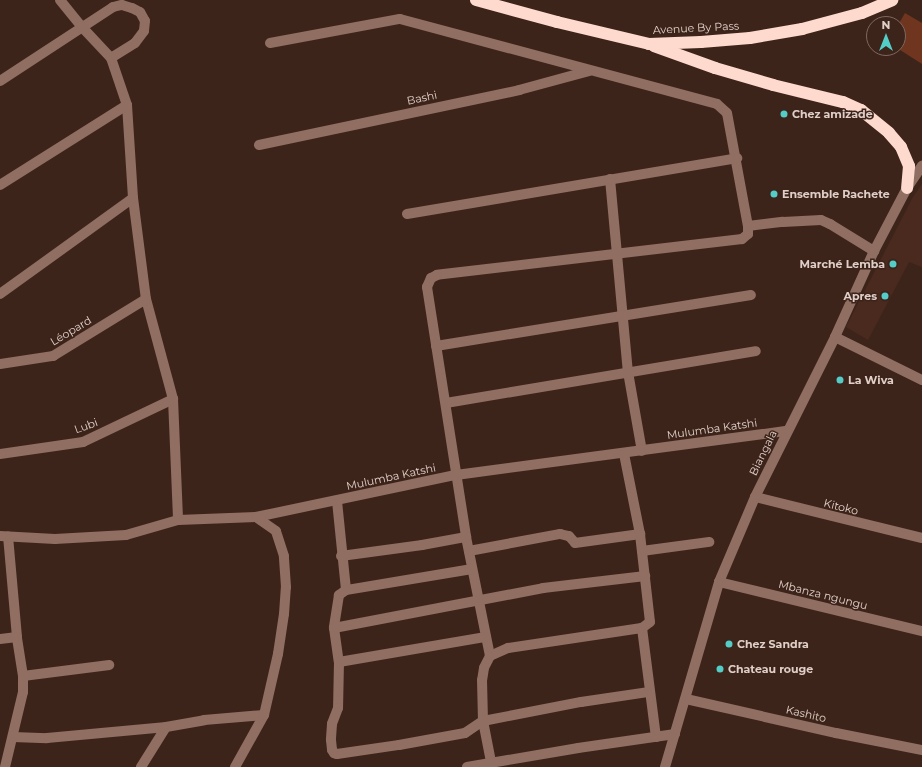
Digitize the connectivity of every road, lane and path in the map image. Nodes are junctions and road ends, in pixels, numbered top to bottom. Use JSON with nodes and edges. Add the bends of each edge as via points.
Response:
{"nodes":[{"id":1,"x":60,"y":0,"type":"edge"},
{"id":2,"x":476,"y":0,"type":"edge"},
{"id":3,"x":892,"y":0,"type":"edge"},
{"id":4,"x":81,"y":26,"type":"junction"},
{"id":5,"x":270,"y":43,"type":"dead end"},
{"id":6,"x":649,"y":44,"type":"junction"},
{"id":7,"x":111,"y":58,"type":"junction"},
{"id":8,"x":588,"y":71,"type":"junction"},
{"id":9,"x":0,"y":81,"type":"edge"},
{"id":10,"x":127,"y":105,"type":"junction"},
{"id":11,"x":259,"y":145,"type":"dead end"},
{"id":12,"x":737,"y":158,"type":"junction"},
{"id":13,"x":922,"y":166,"type":"edge"},
{"id":14,"x":610,"y":179,"type":"junction"},
{"id":15,"x":0,"y":185,"type":"edge"},
{"id":16,"x":907,"y":188,"type":"junction"},
{"id":17,"x":133,"y":198,"type":"junction"},
{"id":18,"x":407,"y":214,"type":"dead end"},
{"id":19,"x":748,"y":226,"type":"junction"},
{"id":20,"x":874,"y":251,"type":"junction"},
{"id":21,"x":618,"y":253,"type":"junction"},
{"id":22,"x":0,"y":294,"type":"edge"},
{"id":23,"x":751,"y":295,"type":"dead end"},
{"id":24,"x":146,"y":299,"type":"junction"},
{"id":25,"x":624,"y":316,"type":"junction"},
{"id":26,"x":835,"y":337,"type":"junction"},
{"id":27,"x":436,"y":346,"type":"junction"},
{"id":28,"x":756,"y":351,"type":"dead end"},
{"id":29,"x":0,"y":364,"type":"edge"},
{"id":30,"x":628,"y":372,"type":"junction"},
{"id":31,"x":922,"y":380,"type":"edge"},
{"id":32,"x":173,"y":399,"type":"junction"},
{"id":33,"x":446,"y":404,"type":"junction"},
{"id":34,"x":787,"y":431,"type":"junction"},
{"id":35,"x":642,"y":451,"type":"junction"},
{"id":36,"x":0,"y":454,"type":"edge"},
{"id":37,"x":624,"y":454,"type":"junction"},
{"id":38,"x":456,"y":475,"type":"junction"},
{"id":39,"x":755,"y":497,"type":"junction"},
{"id":40,"x":336,"y":501,"type":"junction"},
{"id":41,"x":256,"y":517,"type":"junction"},
{"id":42,"x":178,"y":520,"type":"junction"},
{"id":43,"x":640,"y":534,"type":"junction"},
{"id":44,"x":4,"y":536,"type":"edge"},
{"id":45,"x":466,"y":537,"type":"junction"},
{"id":46,"x":922,"y":538,"type":"edge"},
{"id":47,"x":709,"y":542,"type":"dead end"},
{"id":48,"x":468,"y":551,"type":"junction"},
{"id":49,"x":642,"y":551,"type":"junction"},
{"id":50,"x":341,"y":556,"type":"junction"},
{"id":51,"x":472,"y":569,"type":"junction"},
{"id":52,"x":645,"y":576,"type":"junction"},
{"id":53,"x":719,"y":582,"type":"junction"},
{"id":54,"x":346,"y":590,"type":"junction"},
{"id":55,"x":479,"y":601,"type":"junction"},
{"id":56,"x":334,"y":628,"type":"junction"},
{"id":57,"x":642,"y":628,"type":"junction"},
{"id":58,"x":922,"y":631,"type":"edge"},
{"id":59,"x":18,"y":637,"type":"junction"},
{"id":60,"x":486,"y":637,"type":"junction"},
{"id":61,"x":0,"y":639,"type":"edge"},
{"id":62,"x":490,"y":656,"type":"junction"},
{"id":63,"x":339,"y":662,"type":"junction"},
{"id":64,"x":109,"y":665,"type":"dead end"},
{"id":65,"x":24,"y":676,"type":"junction"},
{"id":66,"x":649,"y":692,"type":"junction"},
{"id":67,"x":686,"y":698,"type":"junction"},
{"id":68,"x":264,"y":715,"type":"junction"},
{"id":69,"x":483,"y":721,"type":"junction"},
{"id":70,"x":166,"y":727,"type":"junction"},
{"id":71,"x":675,"y":734,"type":"junction"},
{"id":72,"x":13,"y":737,"type":"junction"},
{"id":73,"x":656,"y":737,"type":"junction"},
{"id":74,"x":922,"y":750,"type":"edge"},
{"id":75,"x":491,"y":765,"type":"edge"},
{"id":76,"x":5,"y":767,"type":"edge"},
{"id":77,"x":141,"y":767,"type":"edge"},
{"id":78,"x":234,"y":767,"type":"edge"},
{"id":79,"x":467,"y":767,"type":"edge"},
{"id":80,"x":665,"y":767,"type":"edge"}],
"edges":[{"from":1,"to":4,"type":"street"},
{"from":2,"to":6,"type":"highway","name":"Avenue By Pass"},
{"from":3,"to":6,"type":"highway","name":"Avenue By Pass","via":[[862,13],[802,29],[750,38]]},
{"from":4,"to":7,"type":"street"},
{"from":4,"to":7,"type":"street","via":[[112,7],[122,6],[140,12],[144,21],[141,38]]},
{"from":4,"to":9,"type":"street"},
{"from":5,"to":8,"type":"street","name":"Bashi","via":[[400,19]]},
{"from":6,"to":16,"type":"highway","via":[[715,68],[843,102],[861,110],[889,133],[901,148],[909,166]]},
{"from":7,"to":10,"type":"street"},
{"from":8,"to":11,"type":"street","name":"Bashi","via":[[519,90]]},
{"from":8,"to":12,"type":"street","name":"Bashi","via":[[717,104],[727,113]]},
{"from":10,"to":15,"type":"street"},
{"from":10,"to":17,"type":"street"},
{"from":12,"to":14,"type":"street"},
{"from":12,"to":19,"type":"street"},
{"from":13,"to":16,"type":"street","name":"Biangala"},
{"from":14,"to":18,"type":"street"},
{"from":14,"to":21,"type":"street"},
{"from":16,"to":20,"type":"street","name":"Biangala"},
{"from":17,"to":22,"type":"street"},
{"from":17,"to":24,"type":"street"},
{"from":19,"to":20,"type":"street","via":[[821,220]]},
{"from":19,"to":21,"type":"street","via":[[748,234],[742,239]]},
{"from":20,"to":26,"type":"street","name":"Biangala"},
{"from":21,"to":25,"type":"street"},
{"from":21,"to":27,"type":"street","via":[[437,275],[431,278],[427,287]]},
{"from":23,"to":25,"type":"street"},
{"from":24,"to":29,"type":"street","name":"Léopard","via":[[52,356]]},
{"from":24,"to":32,"type":"street"},
{"from":25,"to":27,"type":"street"},
{"from":25,"to":30,"type":"street"},
{"from":26,"to":31,"type":"street"},
{"from":26,"to":34,"type":"street","name":"Biangala"},
{"from":27,"to":33,"type":"street"},
{"from":28,"to":30,"type":"street"},
{"from":30,"to":33,"type":"street"},
{"from":30,"to":35,"type":"street"},
{"from":32,"to":36,"type":"street","name":"Lubi","via":[[83,442]]},
{"from":32,"to":42,"type":"street"},
{"from":33,"to":38,"type":"street"},
{"from":34,"to":35,"type":"street","name":"Mulumba Katshi"},
{"from":34,"to":39,"type":"street","name":"Biangala"},
{"from":35,"to":37,"type":"street","name":"Mulumba Katshi"},
{"from":37,"to":38,"type":"street","name":"Mulumba Katshi"},
{"from":37,"to":43,"type":"street"},
{"from":38,"to":40,"type":"street","name":"Mulumba Katshi"},
{"from":38,"to":45,"type":"street"},
{"from":39,"to":46,"type":"street","name":"Kitoko"},
{"from":39,"to":53,"type":"street","name":"Biangala"},
{"from":40,"to":41,"type":"street","name":"Mulumba Katshi"},
{"from":40,"to":50,"type":"street"},
{"from":41,"to":42,"type":"street","name":"Mulumba Katshi"},
{"from":41,"to":68,"type":"street","via":[[276,531],[284,556],[286,587],[278,654]]},
{"from":42,"to":44,"type":"street","name":"Mulumba Katshi","via":[[126,535],[55,539]]},
{"from":43,"to":48,"type":"street","via":[[575,543],[569,536],[560,534]]},
{"from":43,"to":49,"type":"street"},
{"from":44,"to":59,"type":"street"},
{"from":45,"to":48,"type":"street"},
{"from":45,"to":50,"type":"street"},
{"from":47,"to":49,"type":"street"},
{"from":48,"to":51,"type":"street"},
{"from":49,"to":52,"type":"street"},
{"from":50,"to":54,"type":"street"},
{"from":51,"to":54,"type":"street"},
{"from":51,"to":55,"type":"street"},
{"from":52,"to":55,"type":"street","via":[[543,588]]},
{"from":52,"to":57,"type":"street","via":[[650,622]]},
{"from":53,"to":58,"type":"street","name":"Mbanza ngungu"},
{"from":53,"to":67,"type":"street","name":"Biangala"},
{"from":54,"to":56,"type":"street","via":[[337,600]]},
{"from":55,"to":56,"type":"street"},
{"from":55,"to":60,"type":"street"},
{"from":56,"to":63,"type":"street"},
{"from":57,"to":62,"type":"street","via":[[508,648]]},
{"from":57,"to":66,"type":"street"},
{"from":59,"to":61,"type":"street"},
{"from":59,"to":65,"type":"street"},
{"from":60,"to":62,"type":"street"},
{"from":60,"to":63,"type":"street"},
{"from":62,"to":69,"type":"street","via":[[482,680]]},
{"from":63,"to":69,"type":"street","via":[[338,708],[330,740],[332,750],[337,754],[465,734]]},
{"from":64,"to":65,"type":"street"},
{"from":65,"to":72,"type":"street"},
{"from":66,"to":69,"type":"street"},
{"from":66,"to":73,"type":"street"},
{"from":67,"to":71,"type":"street","name":"Biangala"},
{"from":67,"to":74,"type":"street","name":"Kashito"},
{"from":68,"to":70,"type":"street","via":[[204,720]]},
{"from":68,"to":78,"type":"street"},
{"from":69,"to":75,"type":"street"},
{"from":70,"to":72,"type":"street","via":[[47,738]]},
{"from":70,"to":77,"type":"street"},
{"from":71,"to":73,"type":"street"},
{"from":71,"to":80,"type":"street","name":"Biangala"},
{"from":72,"to":76,"type":"street"},
{"from":73,"to":75,"type":"street","via":[[578,748]]},
{"from":75,"to":79,"type":"street"}]}
